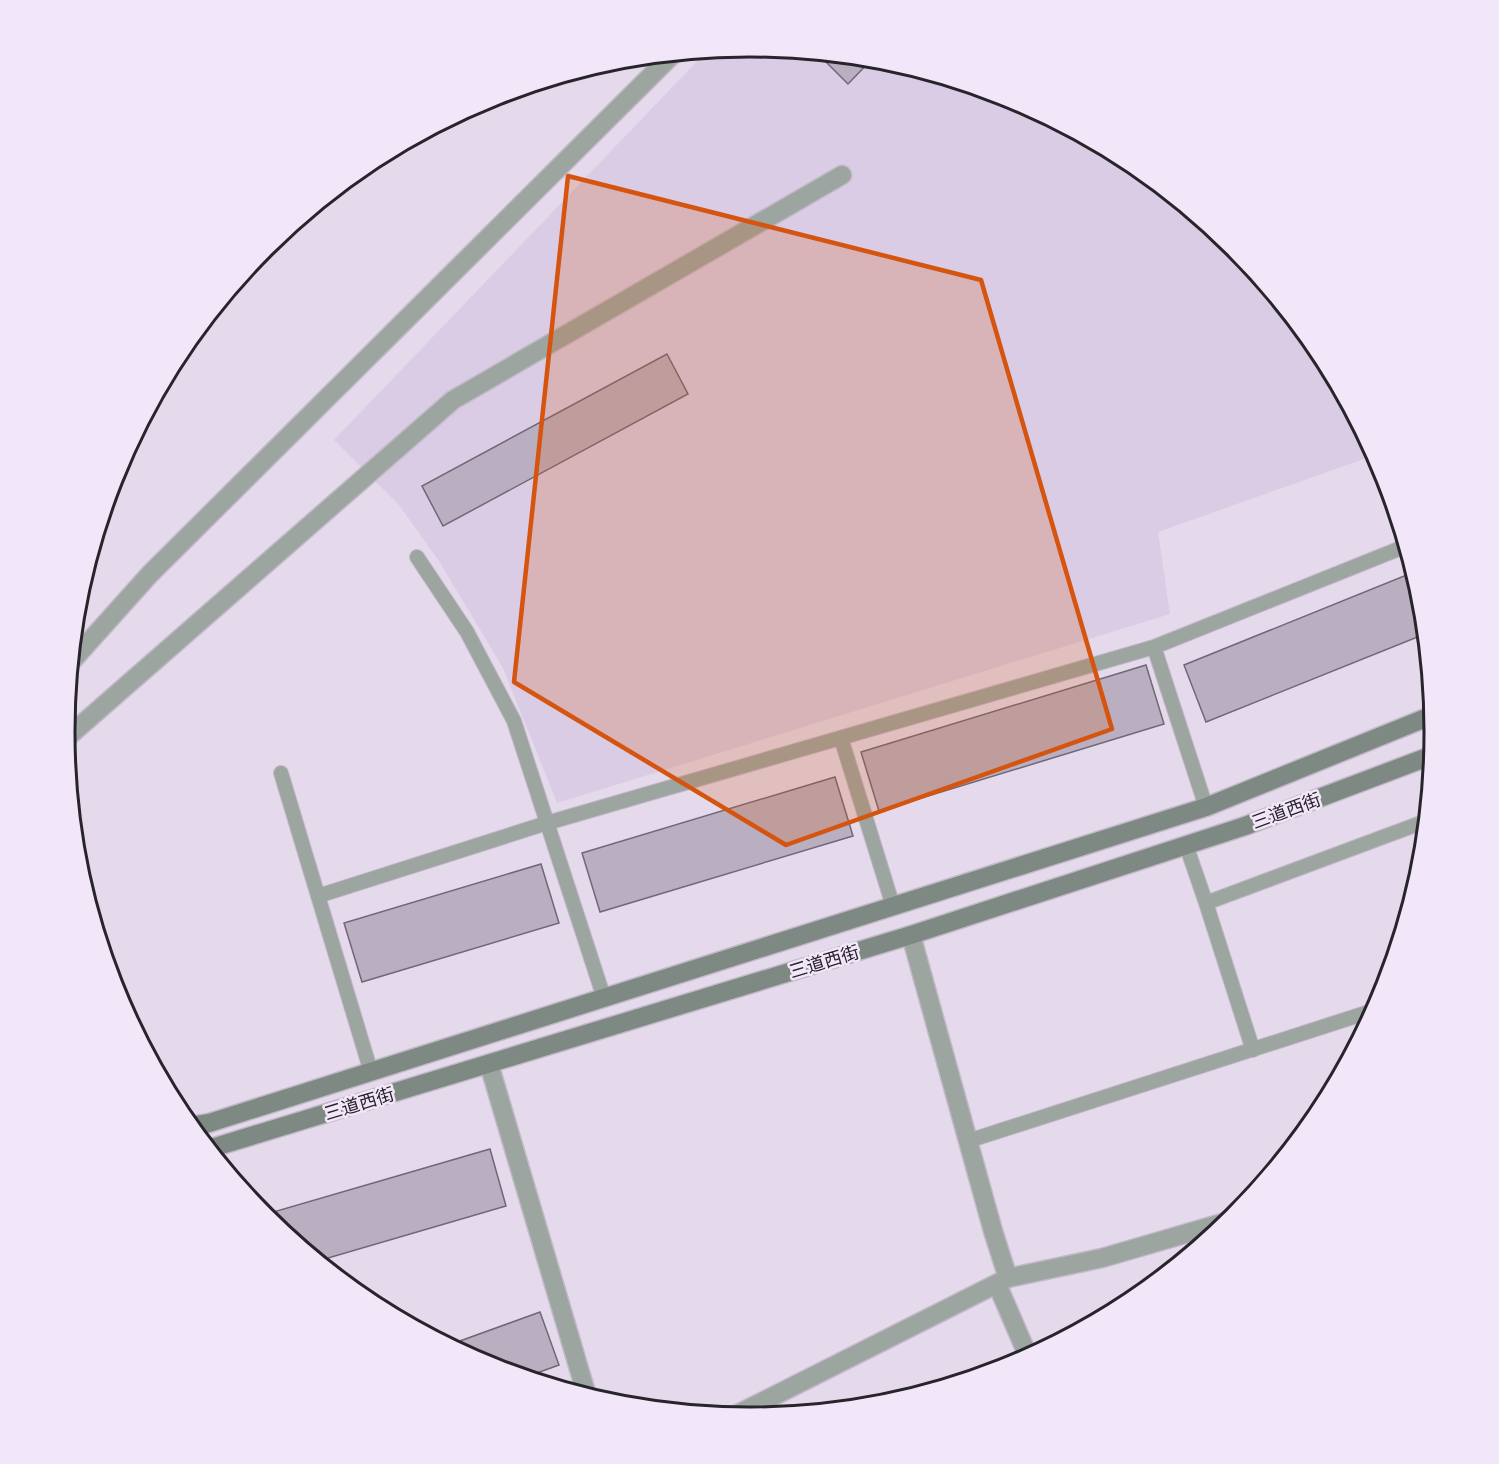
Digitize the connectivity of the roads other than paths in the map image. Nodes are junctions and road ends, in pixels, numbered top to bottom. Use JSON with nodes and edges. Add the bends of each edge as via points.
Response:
{"nodes":[{"id":1,"x":664,"y":63,"type":"edge"},
{"id":2,"x":842,"y":175,"type":"dead end"},
{"id":3,"x":1399,"y":549,"type":"edge"},
{"id":4,"x":417,"y":557,"type":"dead end"},
{"id":5,"x":1154,"y":647,"type":"junction"},
{"id":6,"x":79,"y":653,"type":"edge"},
{"id":7,"x":1424,"y":719,"type":"edge"},
{"id":8,"x":75,"y":731,"type":"edge"},
{"id":9,"x":841,"y":738,"type":"junction"},
{"id":10,"x":1423,"y":758,"type":"edge"},
{"id":11,"x":281,"y":773,"type":"dead end"},
{"id":12,"x":1206,"y":807,"type":"junction"},
{"id":13,"x":547,"y":823,"type":"junction"},
{"id":14,"x":1418,"y":824,"type":"edge"},
{"id":15,"x":1186,"y":845,"type":"junction"},
{"id":16,"x":318,"y":896,"type":"junction"},
{"id":17,"x":1206,"y":903,"type":"junction"},
{"id":18,"x":893,"y":906,"type":"junction"},
{"id":19,"x":911,"y":935,"type":"junction"},
{"id":20,"x":604,"y":998,"type":"junction"},
{"id":21,"x":1362,"y":1014,"type":"edge"},
{"id":22,"x":1253,"y":1050,"type":"junction"},
{"id":23,"x":489,"y":1064,"type":"junction"},
{"id":24,"x":371,"y":1072,"type":"junction"},
{"id":25,"x":201,"y":1124,"type":"edge"},
{"id":26,"x":968,"y":1142,"type":"junction"},
{"id":27,"x":217,"y":1146,"type":"edge"},
{"id":28,"x":1208,"y":1227,"type":"edge"},
{"id":29,"x":1003,"y":1281,"type":"junction"},
{"id":30,"x":1025,"y":1348,"type":"edge"},
{"id":31,"x":584,"y":1386,"type":"edge"},
{"id":32,"x":752,"y":1407,"type":"edge"}],
"edges":[{"from":1,"to":6,"type":"street","via":[[150,574]]},
{"from":2,"to":8,"type":"street","via":[[453,400]]},
{"from":3,"to":5,"type":"lane"},
{"from":4,"to":13,"type":"lane","via":[[467,632],[514,721]]},
{"from":5,"to":9,"type":"lane"},
{"from":5,"to":12,"type":"lane"},
{"from":7,"to":12,"type":"main road"},
{"from":9,"to":13,"type":"lane"},
{"from":9,"to":18,"type":"lane"},
{"from":10,"to":15,"type":"main road","name":"三道西街"},
{"from":11,"to":16,"type":"lane"},
{"from":12,"to":18,"type":"main road"},
{"from":13,"to":16,"type":"lane"},
{"from":13,"to":20,"type":"lane"},
{"from":14,"to":17,"type":"lane"},
{"from":15,"to":17,"type":"lane"},
{"from":15,"to":19,"type":"main road","name":"三道西街"},
{"from":16,"to":24,"type":"lane"},
{"from":17,"to":22,"type":"lane"},
{"from":18,"to":20,"type":"main road"},
{"from":19,"to":23,"type":"main road","name":"三道西街"},
{"from":19,"to":26,"type":"street"},
{"from":20,"to":24,"type":"main road"},
{"from":21,"to":22,"type":"lane"},
{"from":22,"to":26,"type":"lane"},
{"from":23,"to":27,"type":"main road","name":"三道西街"},
{"from":23,"to":31,"type":"street"},
{"from":24,"to":25,"type":"main road"},
{"from":26,"to":29,"type":"street"},
{"from":28,"to":29,"type":"street"},
{"from":29,"to":30,"type":"street"},
{"from":29,"to":32,"type":"street"}]}
